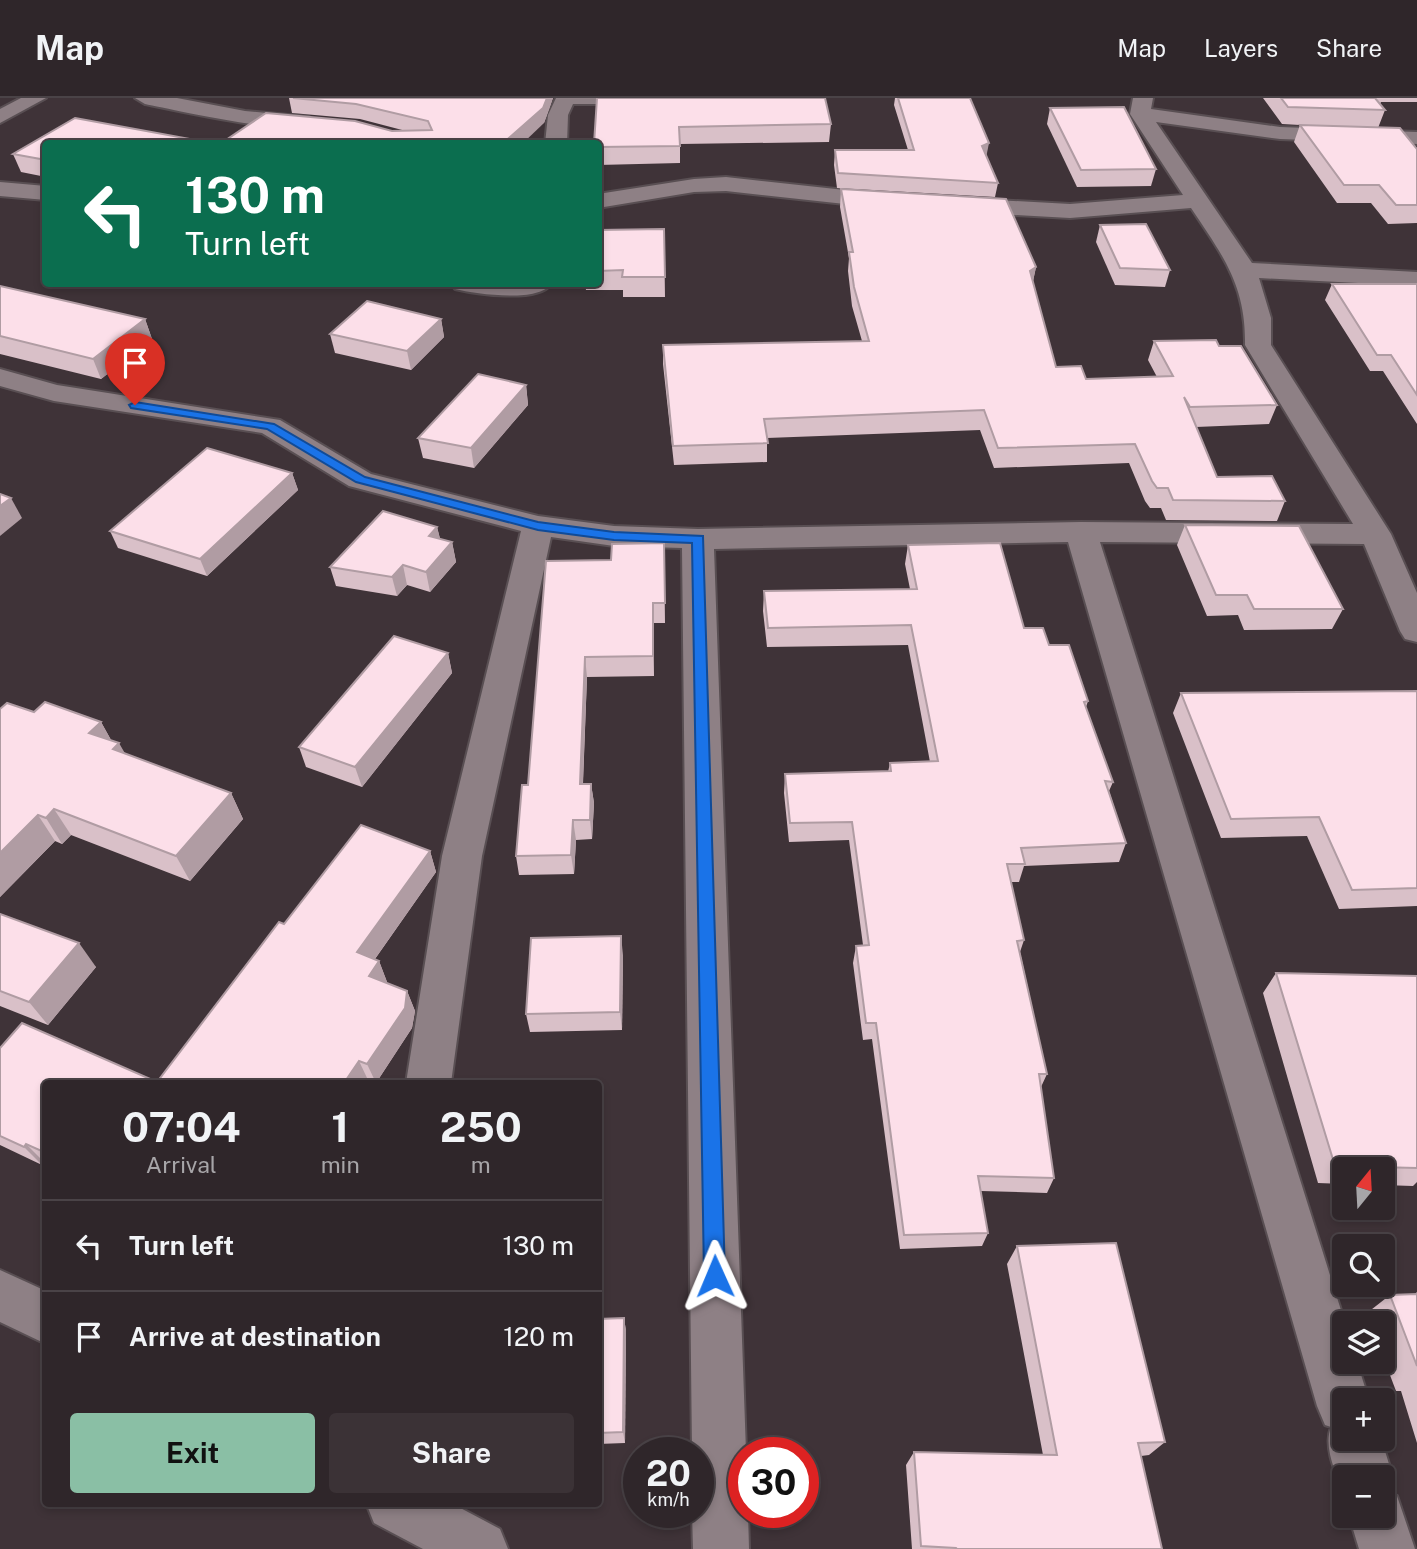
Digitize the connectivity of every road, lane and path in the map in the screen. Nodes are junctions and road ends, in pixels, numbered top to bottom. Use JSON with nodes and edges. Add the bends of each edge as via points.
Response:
{"nodes":[{"id":1,"x":36,"y":98,"type":"edge"},
{"id":2,"x":145,"y":98,"type":"edge"},
{"id":3,"x":665,"y":99,"type":"edge"},
{"id":4,"x":1141,"y":106,"type":"edge"},
{"id":5,"x":0,"y":117,"type":"edge"},
{"id":6,"x":331,"y":125,"type":"edge"},
{"id":7,"x":1417,"y":138,"type":"edge"},
{"id":8,"x":556,"y":140,"type":"edge"},
{"id":9,"x":0,"y":189,"type":"edge"},
{"id":10,"x":42,"y":193,"type":"edge"},
{"id":11,"x":602,"y":201,"type":"edge"},
{"id":12,"x":1198,"y":201,"type":"junction"},
{"id":13,"x":913,"y":203,"type":"edge"},
{"id":14,"x":938,"y":204,"type":"edge"},
{"id":15,"x":1244,"y":270,"type":"junction"},
{"id":16,"x":1417,"y":279,"type":"edge"},
{"id":17,"x":479,"y":287,"type":"edge"},
{"id":18,"x":535,"y":287,"type":"edge"},
{"id":19,"x":0,"y":377,"type":"edge"},
{"id":20,"x":538,"y":526,"type":"junction"},
{"id":21,"x":1081,"y":532,"type":"junction"},
{"id":22,"x":1375,"y":534,"type":"junction"},
{"id":23,"x":698,"y":539,"type":"junction"},
{"id":24,"x":1417,"y":631,"type":"edge"},
{"id":25,"x":428,"y":1080,"type":"edge"},
{"id":26,"x":1339,"y":1388,"type":"edge"},
{"id":27,"x":401,"y":1507,"type":"edge"},
{"id":28,"x":1381,"y":1528,"type":"edge"},
{"id":29,"x":480,"y":1549,"type":"edge"},
{"id":30,"x":721,"y":1549,"type":"edge"},
{"id":31,"x":1387,"y":1549,"type":"edge"}],
"edges":[{"from":1,"to":5,"type":"street"},
{"from":2,"to":6,"type":"street","via":[[245,117]]},
{"from":3,"to":8,"type":"street","via":[[566,98],[558,115]]},
{"from":4,"to":7,"type":"street","via":[[1280,133]]},
{"from":4,"to":12,"type":"street"},
{"from":9,"to":10,"type":"street"},
{"from":11,"to":13,"type":"street","via":[[726,184]]},
{"from":12,"to":14,"type":"street","via":[[1070,211]]},
{"from":12,"to":15,"type":"street"},
{"from":15,"to":16,"type":"street"},
{"from":15,"to":22,"type":"street","via":[[1258,318],[1258,345]]},
{"from":17,"to":18,"type":"street"},
{"from":19,"to":20,"type":"street","via":[[54,393],[270,426],[360,480]]},
{"from":20,"to":23,"type":"street","via":[[614,536]]},
{"from":20,"to":25,"type":"street","via":[[462,856]]},
{"from":21,"to":22,"type":"street"},
{"from":21,"to":23,"type":"street"},
{"from":21,"to":26,"type":"street"},
{"from":22,"to":24,"type":"street"},
{"from":23,"to":30,"type":"street"},
{"from":27,"to":29,"type":"street"},
{"from":28,"to":31,"type":"street"}]}
